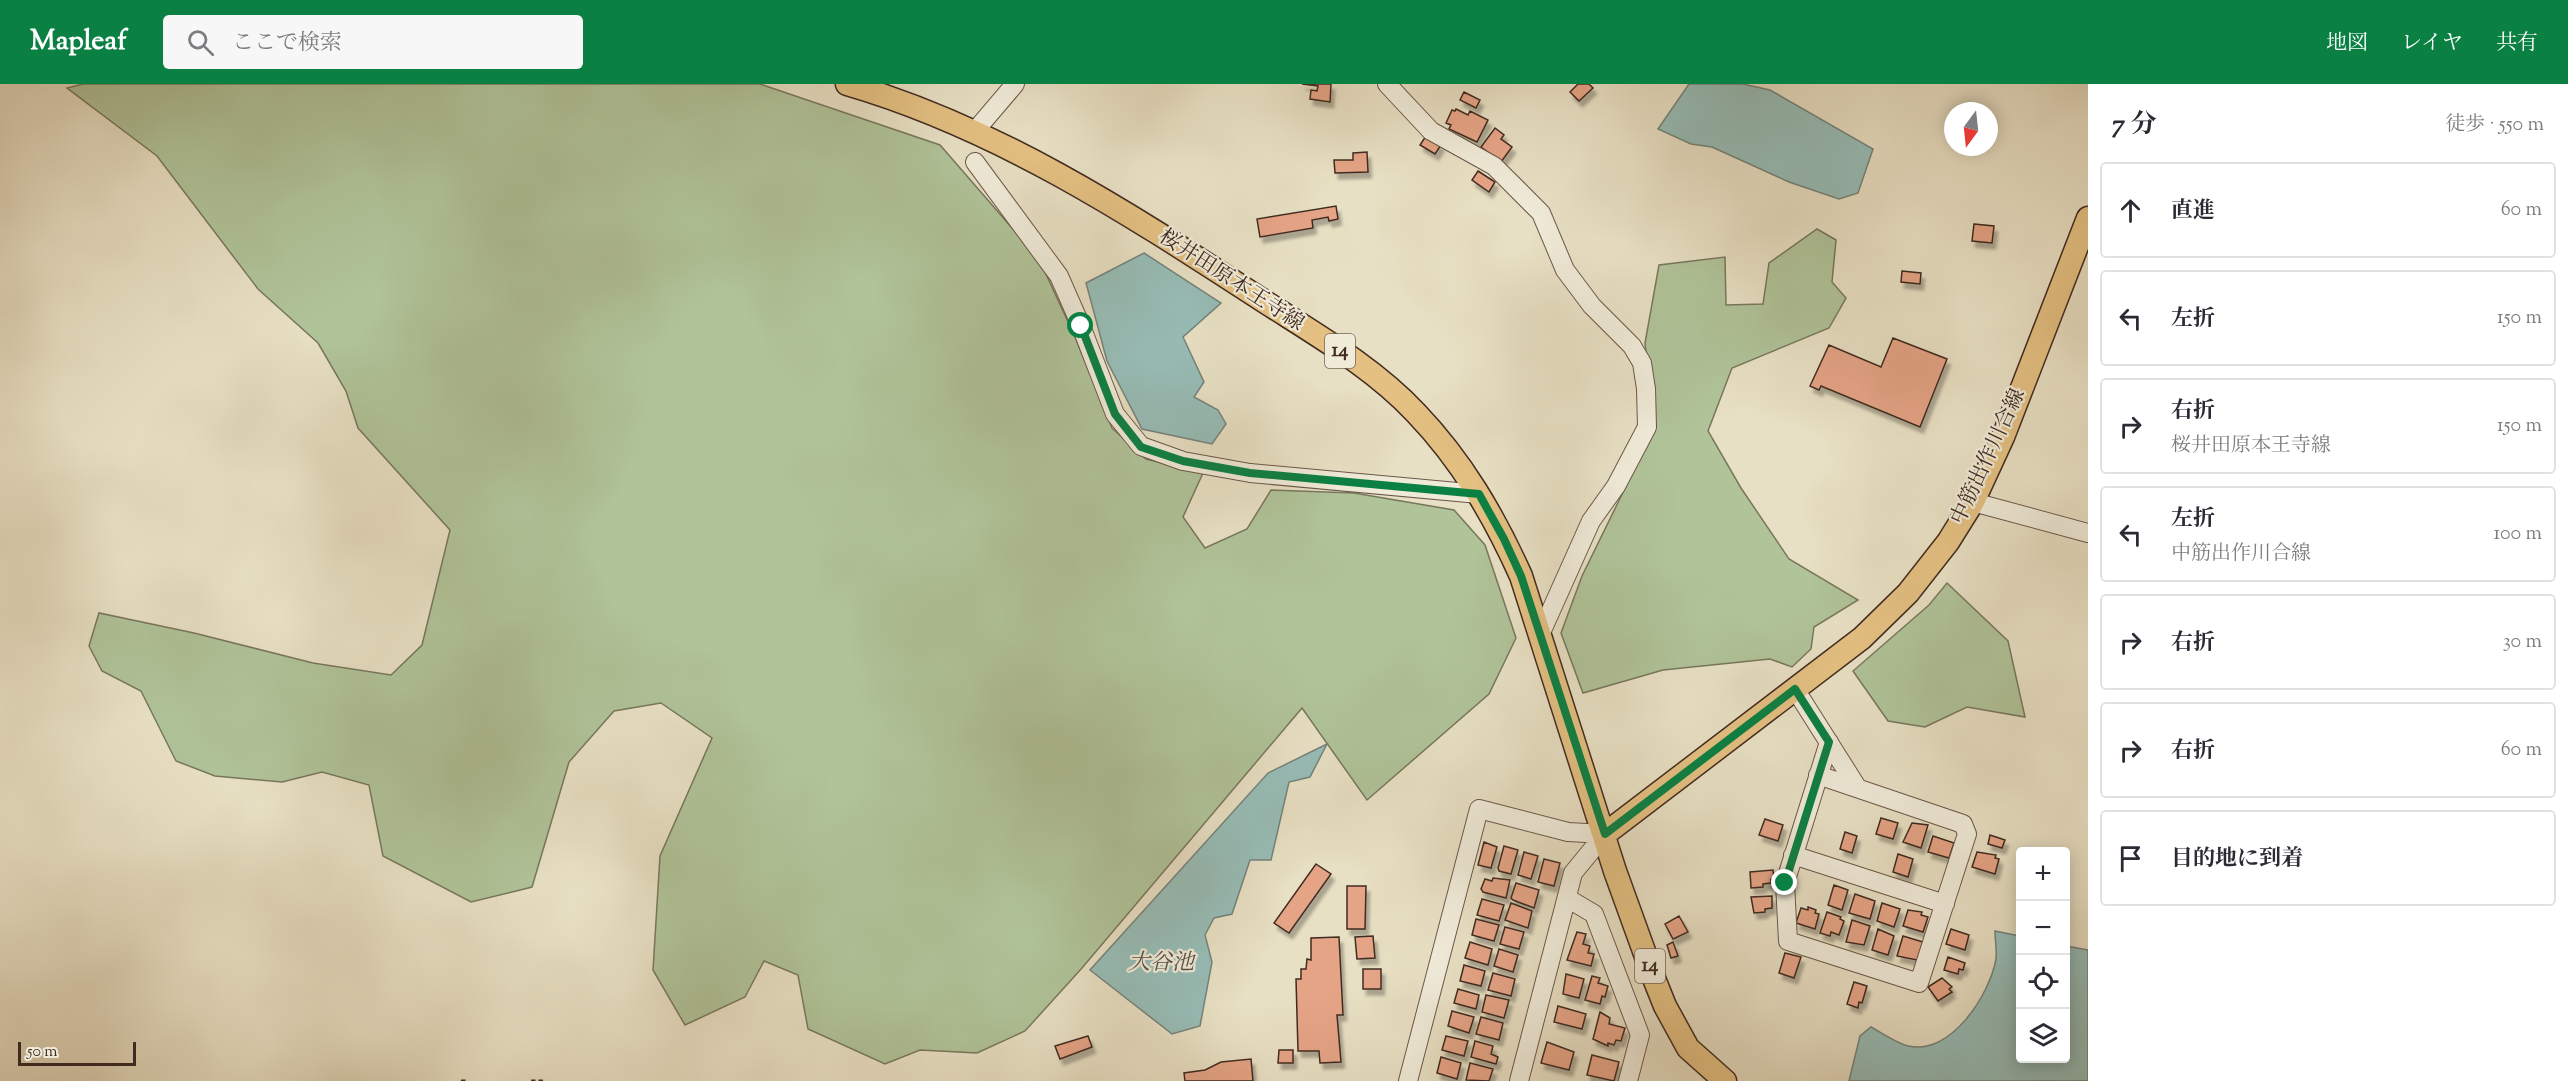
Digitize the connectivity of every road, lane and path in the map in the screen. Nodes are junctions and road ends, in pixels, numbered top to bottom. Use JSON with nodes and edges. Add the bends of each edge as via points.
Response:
{"nodes":[{"id":1,"x":847,"y":84,"type":"edge"},
{"id":2,"x":1015,"y":84,"type":"edge"},
{"id":3,"x":1387,"y":84,"type":"edge"},
{"id":4,"x":975,"y":131,"type":"junction"},
{"id":5,"x":975,"y":162,"type":"dead end"},
{"id":6,"x":2088,"y":218,"type":"edge"},
{"id":7,"x":1479,"y":494,"type":"junction"},
{"id":8,"x":1973,"y":502,"type":"junction"},
{"id":9,"x":2088,"y":533,"type":"edge"},
{"id":10,"x":1540,"y":635,"type":"junction"},
{"id":11,"x":1795,"y":689,"type":"junction"},
{"id":12,"x":1829,"y":742,"type":"junction"},
{"id":13,"x":1818,"y":776,"type":"junction"},
{"id":14,"x":1857,"y":788,"type":"junction"},
{"id":15,"x":1605,"y":834,"type":"junction"},
{"id":16,"x":1793,"y":855,"type":"junction"},
{"id":17,"x":1567,"y":898,"type":"junction"},
{"id":18,"x":1945,"y":904,"type":"junction"},
{"id":19,"x":461,"y":1081,"type":"edge"},
{"id":20,"x":468,"y":1081,"type":"edge"},
{"id":21,"x":531,"y":1081,"type":"edge"},
{"id":22,"x":546,"y":1081,"type":"edge"},
{"id":23,"x":1408,"y":1081,"type":"edge"},
{"id":24,"x":1519,"y":1081,"type":"edge"},
{"id":25,"x":1628,"y":1081,"type":"edge"},
{"id":26,"x":1725,"y":1081,"type":"edge"}],
"edges":[{"from":1,"to":4,"type":"main road","name":"桜井田原本王寺線","number":"14"},
{"from":2,"to":4,"type":"street"},
{"from":3,"to":10,"type":"street","via":[[1431,131],[1494,166],[1540,213],[1565,270],[1592,306],[1632,346],[1642,363],[1647,427],[1616,486],[1590,521]]},
{"from":4,"to":7,"type":"main road","name":"桜井田原本王寺線","number":"14","via":[[1092,193],[1361,365],[1416,412]]},
{"from":5,"to":7,"type":"street","via":[[1059,276],[1115,414],[1141,447],[1183,461],[1250,473]]},
{"from":6,"to":8,"type":"main road","name":"中筋出作川合線","via":[[2003,437]]},
{"from":7,"to":10,"type":"main road","name":"桜井田原本王寺線","number":"14","via":[[1521,576]]},
{"from":8,"to":9,"type":"street"},
{"from":8,"to":11,"type":"main road","name":"中筋出作川合線","via":[[1908,593],[1862,638]]},
{"from":10,"to":15,"type":"main road","name":"桜井田原本王寺線","number":"14"},
{"from":11,"to":12,"type":"street"},
{"from":11,"to":15,"type":"main road","name":"中筋出作川合線"},
{"from":12,"to":13,"type":"street"},
{"from":12,"to":14,"type":"street"},
{"from":13,"to":14,"type":"street"},
{"from":13,"to":16,"type":"street"},
{"from":14,"to":18,"type":"street","via":[[1963,824],[1967,834]]},
{"from":15,"to":17,"type":"street","via":[[1573,873]]},
{"from":15,"to":23,"type":"street","via":[[1568,832],[1479,809]]},
{"from":15,"to":26,"type":"main road","name":"桜井田原本王寺線","number":"14","via":[[1615,872],[1665,1006],[1688,1048]]},
{"from":16,"to":18,"type":"street"},
{"from":16,"to":18,"type":"street","via":[[1785,883],[1788,941],[1919,983]]},
{"from":17,"to":24,"type":"street"},
{"from":17,"to":25,"type":"street","via":[[1594,914],[1640,1035]]},
{"from":19,"to":20,"type":"path"},
{"from":21,"to":22,"type":"path"}]}
